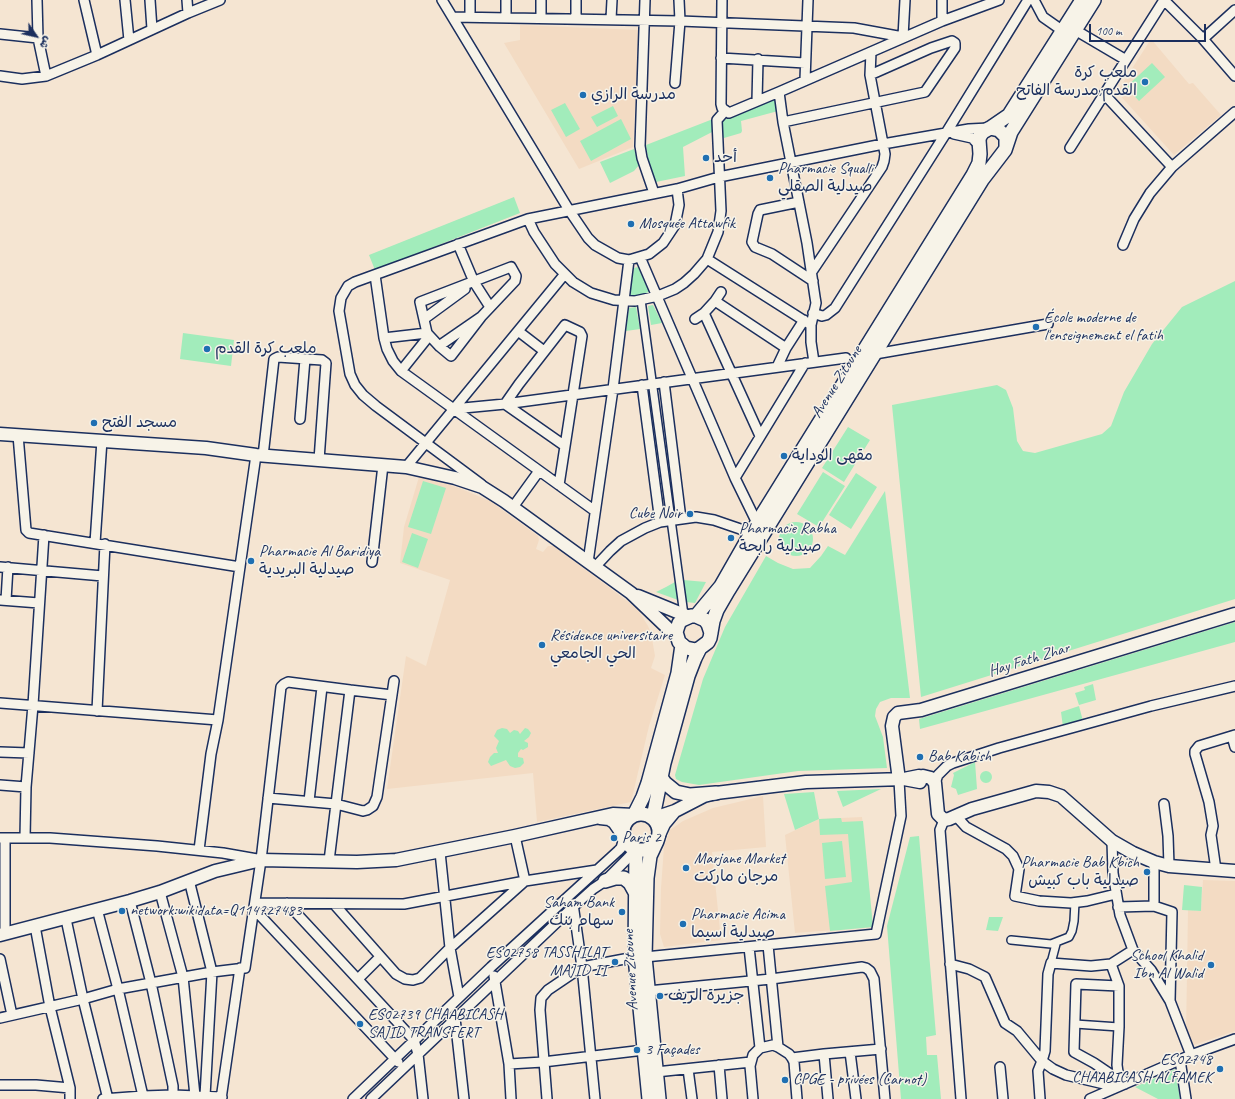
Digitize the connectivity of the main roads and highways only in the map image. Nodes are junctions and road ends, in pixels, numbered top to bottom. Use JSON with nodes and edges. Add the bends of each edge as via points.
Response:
{"nodes":[{"id":1,"x":1082,"y":0,"type":"edge"},
{"id":2,"x":1094,"y":0,"type":"edge"},
{"id":3,"x":1068,"y":29,"type":"junction"},
{"id":4,"x":990,"y":128,"type":"junction"},
{"id":5,"x":979,"y":146,"type":"junction"},
{"id":6,"x":1004,"y":150,"type":"junction"},
{"id":7,"x":689,"y":616,"type":"junction"},
{"id":8,"x":710,"y":633,"type":"junction"},
{"id":9,"x":680,"y":641,"type":"junction"},
{"id":10,"x":700,"y":648,"type":"junction"},
{"id":11,"x":660,"y":776,"type":"junction"},
{"id":12,"x":716,"y":793,"type":"road end"},
{"id":13,"x":634,"y":815,"type":"junction"},
{"id":14,"x":653,"y":818,"type":"junction"},
{"id":15,"x":658,"y":838,"type":"junction"},
{"id":16,"x":636,"y":849,"type":"junction"},
{"id":17,"x":605,"y":881,"type":"road end"},
{"id":18,"x":635,"y":892,"type":"junction"},
{"id":19,"x":640,"y":957,"type":"junction"},
{"id":20,"x":649,"y":1099,"type":"edge"},
{"id":21,"x":659,"y":1099,"type":"edge"}],
"edges":[{"from":1,"to":3,"type":"main road","name":"Avenue Zitoune"},
{"from":2,"to":3,"type":"main road","name":"Avenue Zitoune"},
{"from":3,"to":4,"type":"main road","name":"Avenue Zitoune","via":[[1009,115]]},
{"from":3,"to":6,"type":"main road","name":"Avenue Zitoune","via":[[1011,132]]},
{"from":4,"to":5,"type":"main road","via":[[980,136]]},
{"from":4,"to":6,"type":"main road","via":[[1003,133],[1007,141]]},
{"from":5,"to":6,"type":"main road","via":[[984,154],[993,157]]},
{"from":5,"to":7,"type":"main road","name":"Avenue Zitoune","via":[[979,163],[973,175],[721,586]]},
{"from":6,"to":8,"type":"main road","name":"Avenue Zitoune","via":[[982,180],[728,590],[717,610]]},
{"from":7,"to":8,"type":"main road","via":[[705,620]]},
{"from":7,"to":9,"type":"main road","via":[[679,623],[676,632]]},
{"from":8,"to":10,"type":"main road","via":[[708,642]]},
{"from":9,"to":10,"type":"main road","via":[[691,650]]},
{"from":9,"to":13,"type":"main road","via":[[678,673],[648,783]]},
{"from":10,"to":11,"type":"main road","via":[[688,676]]},
{"from":11,"to":12,"type":"main road","via":[[676,792],[690,795]]},
{"from":11,"to":14,"type":"main road"},
{"from":13,"to":14,"type":"main road","via":[[644,813]]},
{"from":13,"to":16,"type":"main road","via":[[625,823],[623,829],[629,845]]},
{"from":14,"to":15,"type":"main road","via":[[660,829]]},
{"from":15,"to":16,"type":"main road","via":[[650,848]]},
{"from":15,"to":19,"type":"main road","name":"Avenue Zitoune","via":[[650,856]]},
{"from":16,"to":18,"type":"main road","name":"Avenue Zitoune"},
{"from":17,"to":18,"type":"main road","via":[[624,878]]},
{"from":18,"to":19,"type":"main road","name":"Avenue Zitoune"},
{"from":19,"to":20,"type":"main road","name":"Avenue Zitoune"},
{"from":19,"to":21,"type":"main road","name":"Avenue Zitoune","via":[[648,991]]}]}
